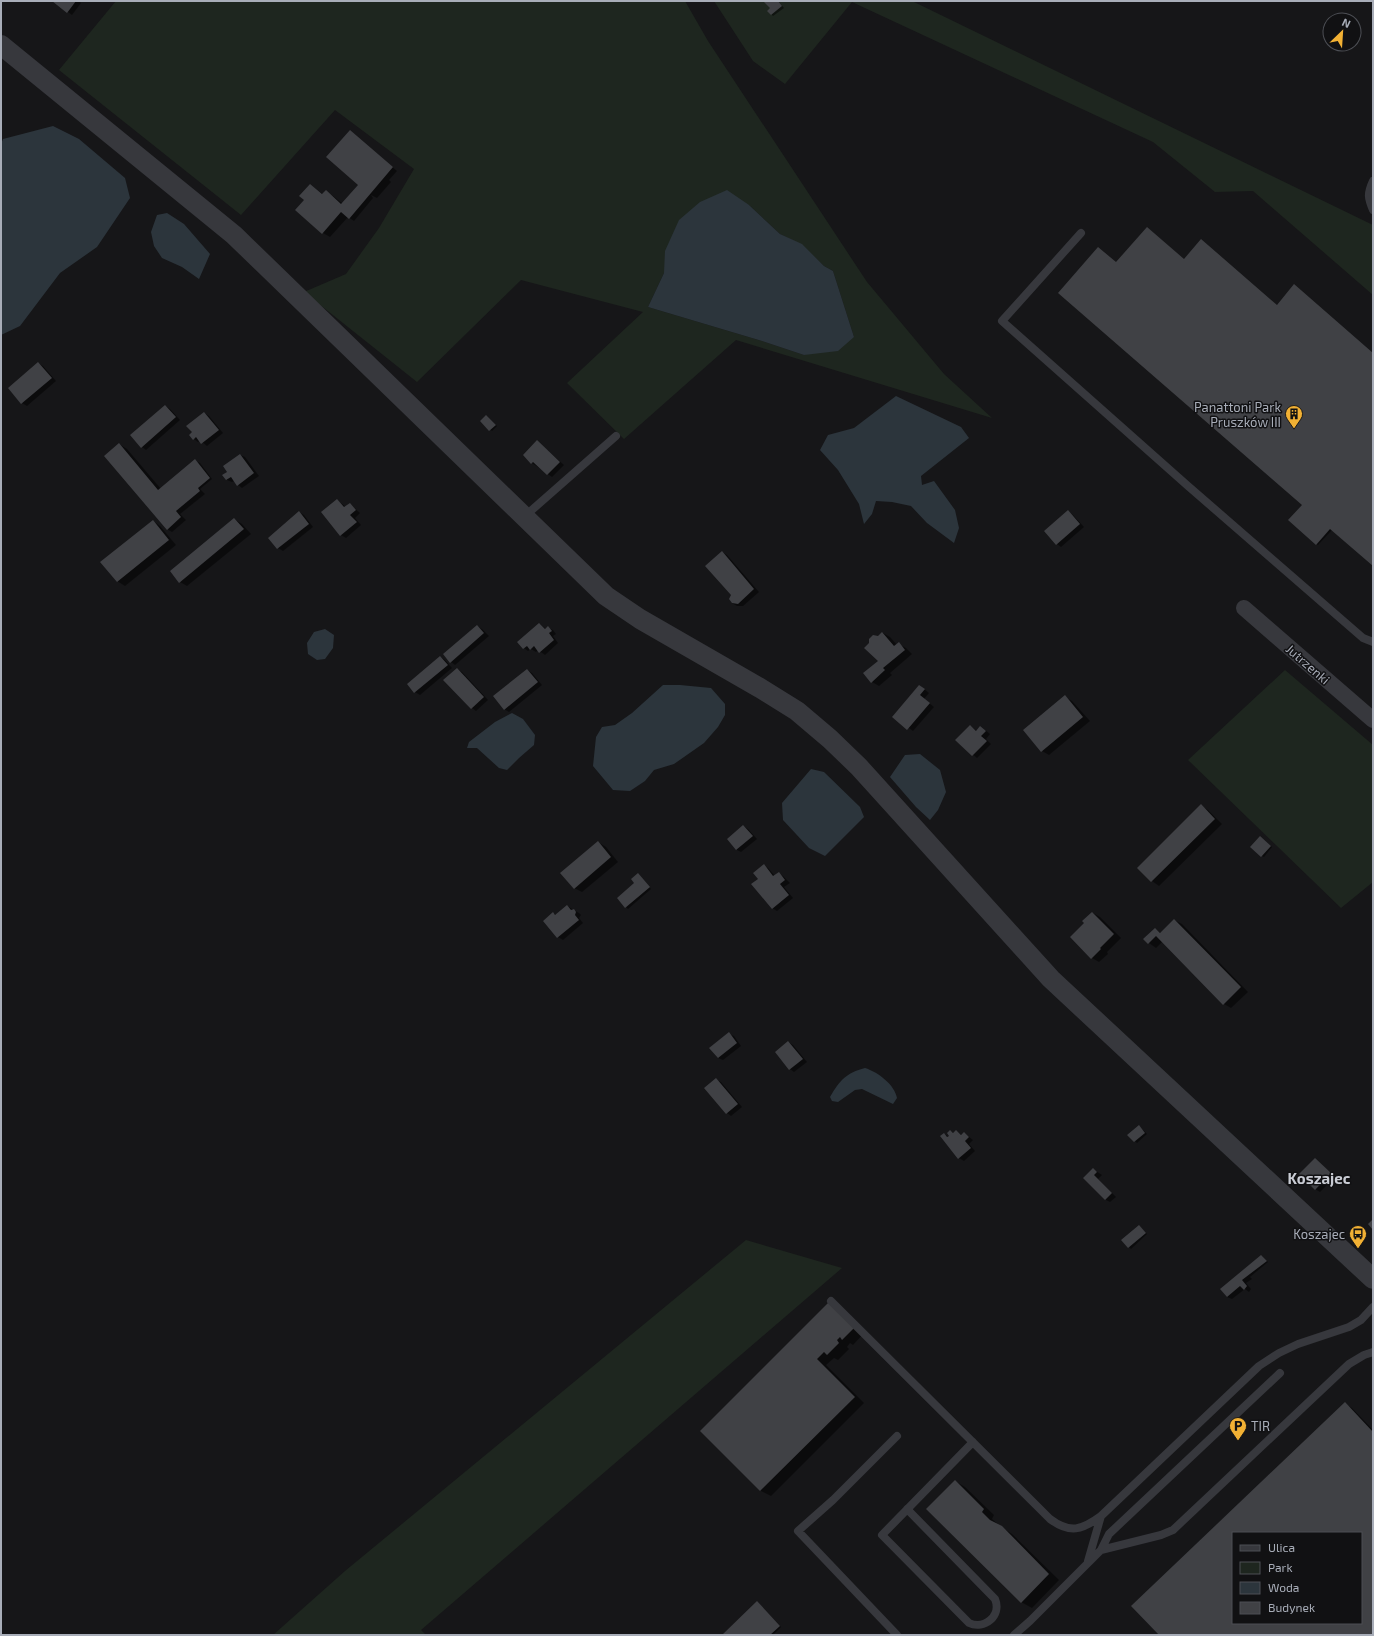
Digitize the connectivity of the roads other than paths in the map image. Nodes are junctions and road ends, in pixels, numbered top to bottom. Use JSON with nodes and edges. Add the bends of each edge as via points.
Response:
{"nodes":[{"id":1,"x":1,"y":45,"type":"edge"},
{"id":2,"x":1373,"y":181,"type":"edge"},
{"id":3,"x":1373,"y":210,"type":"edge"},
{"id":4,"x":1081,"y":233,"type":"dead end"},
{"id":5,"x":616,"y":436,"type":"dead end"},
{"id":6,"x":525,"y":516,"type":"junction"},
{"id":7,"x":1244,"y":608,"type":"dead end"},
{"id":8,"x":1373,"y":642,"type":"edge"},
{"id":9,"x":1373,"y":720,"type":"edge"},
{"id":10,"x":1373,"y":1279,"type":"edge"},
{"id":11,"x":831,"y":1301,"type":"dead end"},
{"id":12,"x":1373,"y":1308,"type":"edge"},
{"id":13,"x":1373,"y":1352,"type":"edge"},
{"id":14,"x":1280,"y":1373,"type":"dead end"},
{"id":15,"x":897,"y":1436,"type":"dead end"},
{"id":16,"x":973,"y":1442,"type":"junction"},
{"id":17,"x":907,"y":1509,"type":"junction"},
{"id":18,"x":1101,"y":1516,"type":"junction"},
{"id":19,"x":1101,"y":1550,"type":"junction"},
{"id":20,"x":1088,"y":1563,"type":"junction"},
{"id":21,"x":898,"y":1635,"type":"edge"},
{"id":22,"x":1014,"y":1635,"type":"edge"}],
"edges":[{"from":1,"to":6,"type":"street","via":[[234,235]]},
{"from":2,"to":3,"type":"lane","via":[[1368,191]]},
{"from":4,"to":8,"type":"lane","via":[[1002,320],[1334,613],[1363,638]]},
{"from":5,"to":6,"type":"lane"},
{"from":6,"to":10,"type":"street","via":[[606,596],[640,619],[798,711],[830,739],[864,773],[1051,980]]},
{"from":7,"to":9,"type":"street","name":"Jutrzenki"},
{"from":11,"to":16,"type":"lane"},
{"from":12,"to":18,"type":"lane","via":[[1349,1327],[1298,1344],[1259,1366]]},
{"from":13,"to":19,"type":"lane","via":[[1349,1364],[1173,1530]]},
{"from":14,"to":19,"type":"lane","via":[[1109,1534]]},
{"from":15,"to":21,"type":"lane","via":[[798,1531]]},
{"from":16,"to":17,"type":"lane"},
{"from":16,"to":18,"type":"lane","via":[[1059,1526],[1068,1529],[1079,1528]]},
{"from":17,"to":17,"type":"lane","via":[[882,1535],[969,1623],[976,1626],[985,1624],[995,1615],[998,1606],[996,1599]]},
{"from":18,"to":20,"type":"lane"},
{"from":19,"to":20,"type":"lane"},
{"from":20,"to":22,"type":"lane"}]}
